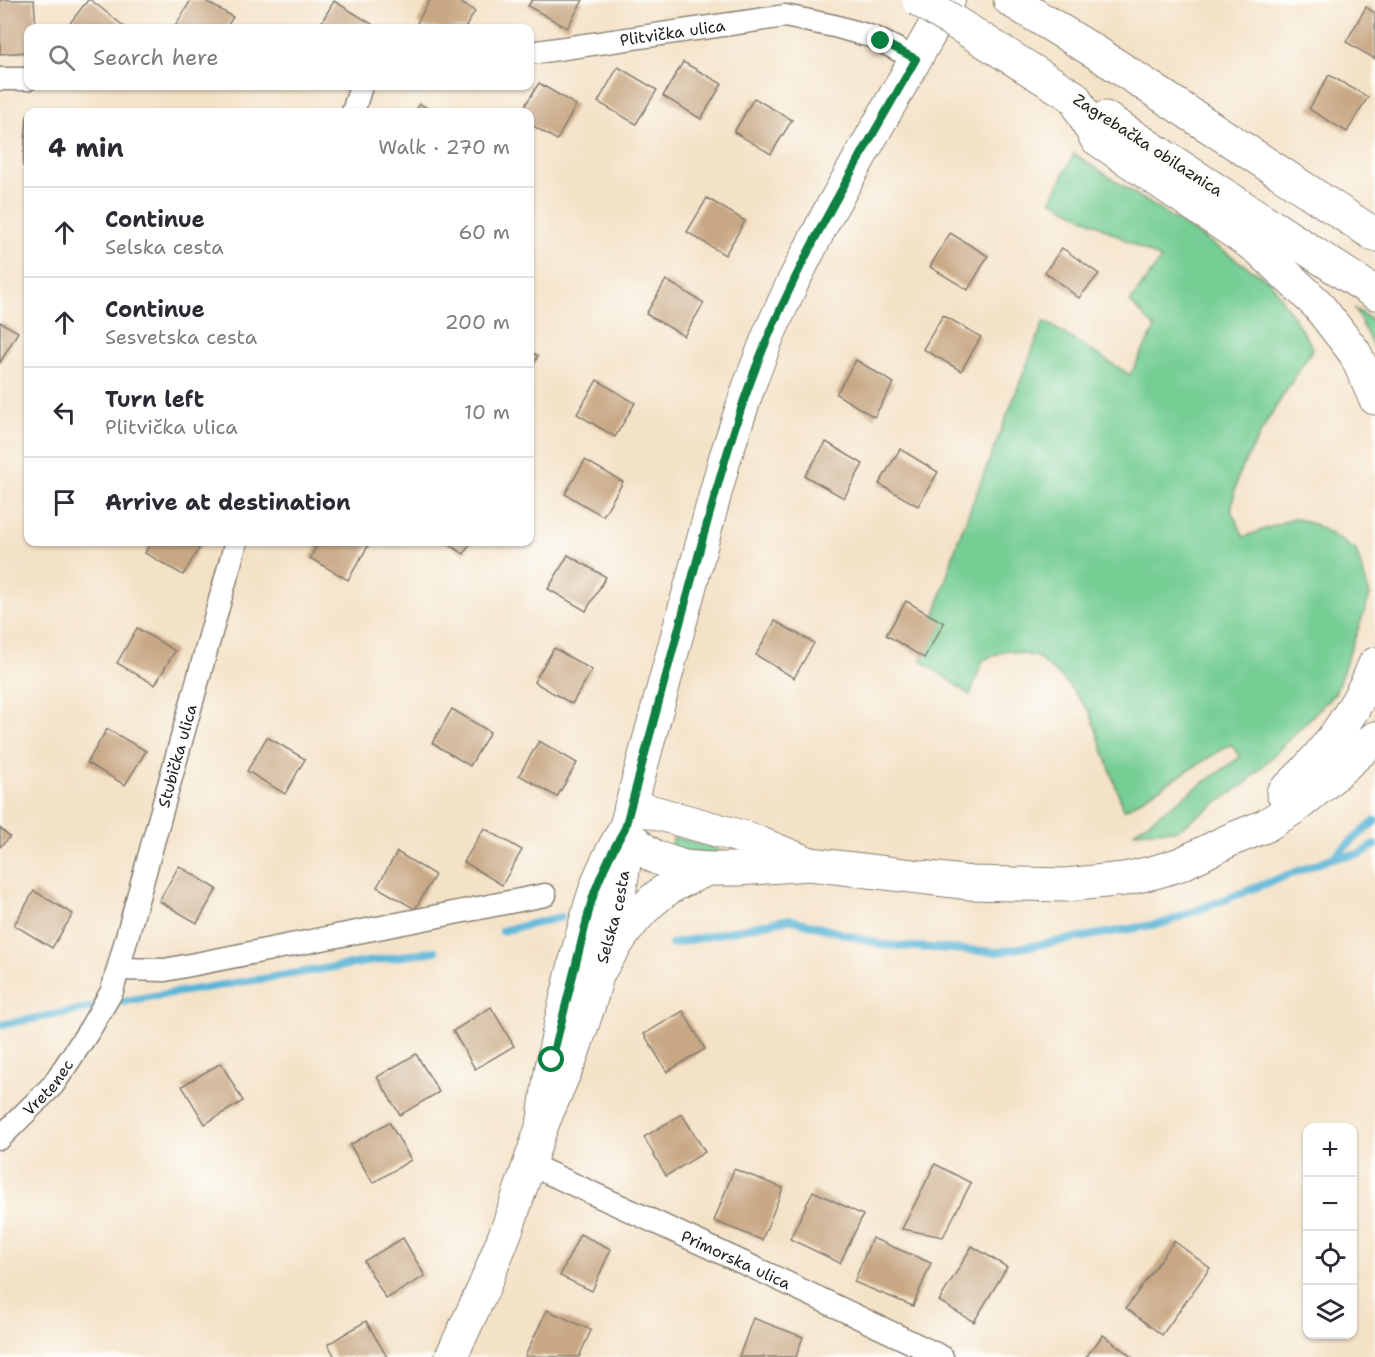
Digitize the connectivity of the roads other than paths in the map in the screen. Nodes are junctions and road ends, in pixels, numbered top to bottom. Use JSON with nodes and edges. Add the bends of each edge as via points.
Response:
{"nodes":[{"id":1,"x":919,"y":0,"type":"edge"},
{"id":2,"x":949,"y":0,"type":"edge"},
{"id":3,"x":1010,"y":0,"type":"edge"},
{"id":4,"x":534,"y":52,"type":"edge"},
{"id":5,"x":916,"y":59,"type":"junction"},
{"id":6,"x":0,"y":79,"type":"edge"},
{"id":7,"x":24,"y":79,"type":"edge"},
{"id":8,"x":360,"y":90,"type":"edge"},
{"id":9,"x":1074,"y":97,"type":"junction"},
{"id":10,"x":354,"y":108,"type":"edge"},
{"id":11,"x":1375,"y":236,"type":"edge"},
{"id":12,"x":1375,"y":293,"type":"edge"},
{"id":13,"x":1375,"y":398,"type":"edge"},
{"id":14,"x":235,"y":546,"type":"edge"},
{"id":15,"x":1375,"y":664,"type":"edge"},
{"id":16,"x":1375,"y":738,"type":"edge"},
{"id":17,"x":628,"y":817,"type":"junction"},
{"id":18,"x":1230,"y":840,"type":"junction"},
{"id":19,"x":810,"y":864,"type":"junction"},
{"id":20,"x":708,"y":869,"type":"junction"},
{"id":21,"x":545,"y":895,"type":"dead end"},
{"id":22,"x":119,"y":969,"type":"junction"},
{"id":23,"x":599,"y":971,"type":"junction"},
{"id":24,"x":112,"y":991,"type":"joint"},
{"id":25,"x":543,"y":1123,"type":"junction"},
{"id":26,"x":0,"y":1138,"type":"edge"},
{"id":27,"x":529,"y":1164,"type":"junction"},
{"id":28,"x":451,"y":1357,"type":"edge"},
{"id":29,"x":942,"y":1357,"type":"edge"}],
"edges":[{"from":1,"to":9,"type":"highway","name":"Zagrebačka obilaznica","bridge":true},
{"from":2,"to":5,"type":"main road"},
{"from":3,"to":11,"type":"highway"},
{"from":4,"to":5,"type":"street","name":"Plitvička ulica","via":[[785,16],[873,36]]},
{"from":5,"to":17,"type":"main road","via":[[826,217],[769,334],[749,386],[716,491]]},
{"from":6,"to":7,"type":"street"},
{"from":8,"to":10,"type":"street"},
{"from":9,"to":12,"type":"highway","name":"Zagrebačka obilaznica"},
{"from":9,"to":13,"type":"highway","via":[[1096,138],[1259,249],[1317,304],[1355,353]]},
{"from":14,"to":22,"type":"street","name":"Stubička ulica"},
{"from":15,"to":18,"type":"highway","via":[[1366,686],[1322,753]]},
{"from":16,"to":18,"type":"highway","via":[[1295,807],[1265,826]]},
{"from":17,"to":19,"type":"highway","via":[[746,838]]},
{"from":17,"to":20,"type":"highway","via":[[632,839],[644,850],[684,867]]},
{"from":17,"to":23,"type":"main road","name":"Selska cesta","via":[[621,889]]},
{"from":17,"to":25,"type":"main road","name":"Selska cesta","via":[[591,903],[556,1041]]},
{"from":18,"to":19,"type":"highway","via":[[1155,872],[1066,885],[971,883]]},
{"from":19,"to":20,"type":"highway"},
{"from":20,"to":23,"type":"highway","via":[[681,881],[650,903],[616,943]]},
{"from":21,"to":22,"type":"street","via":[[165,970]]},
{"from":22,"to":24,"type":"street","name":"Stubička ulica"},
{"from":23,"to":25,"type":"main road","name":"Selska cesta","via":[[572,1056]]},
{"from":24,"to":26,"type":"street","name":"Vretenec","via":[[53,1085]]},
{"from":25,"to":27,"type":"main road","name":"Selska cesta"},
{"from":27,"to":28,"type":"main road","name":"Selska cesta","via":[[484,1287]]},
{"from":27,"to":29,"type":"street","name":"Primorska ulica"}]}
